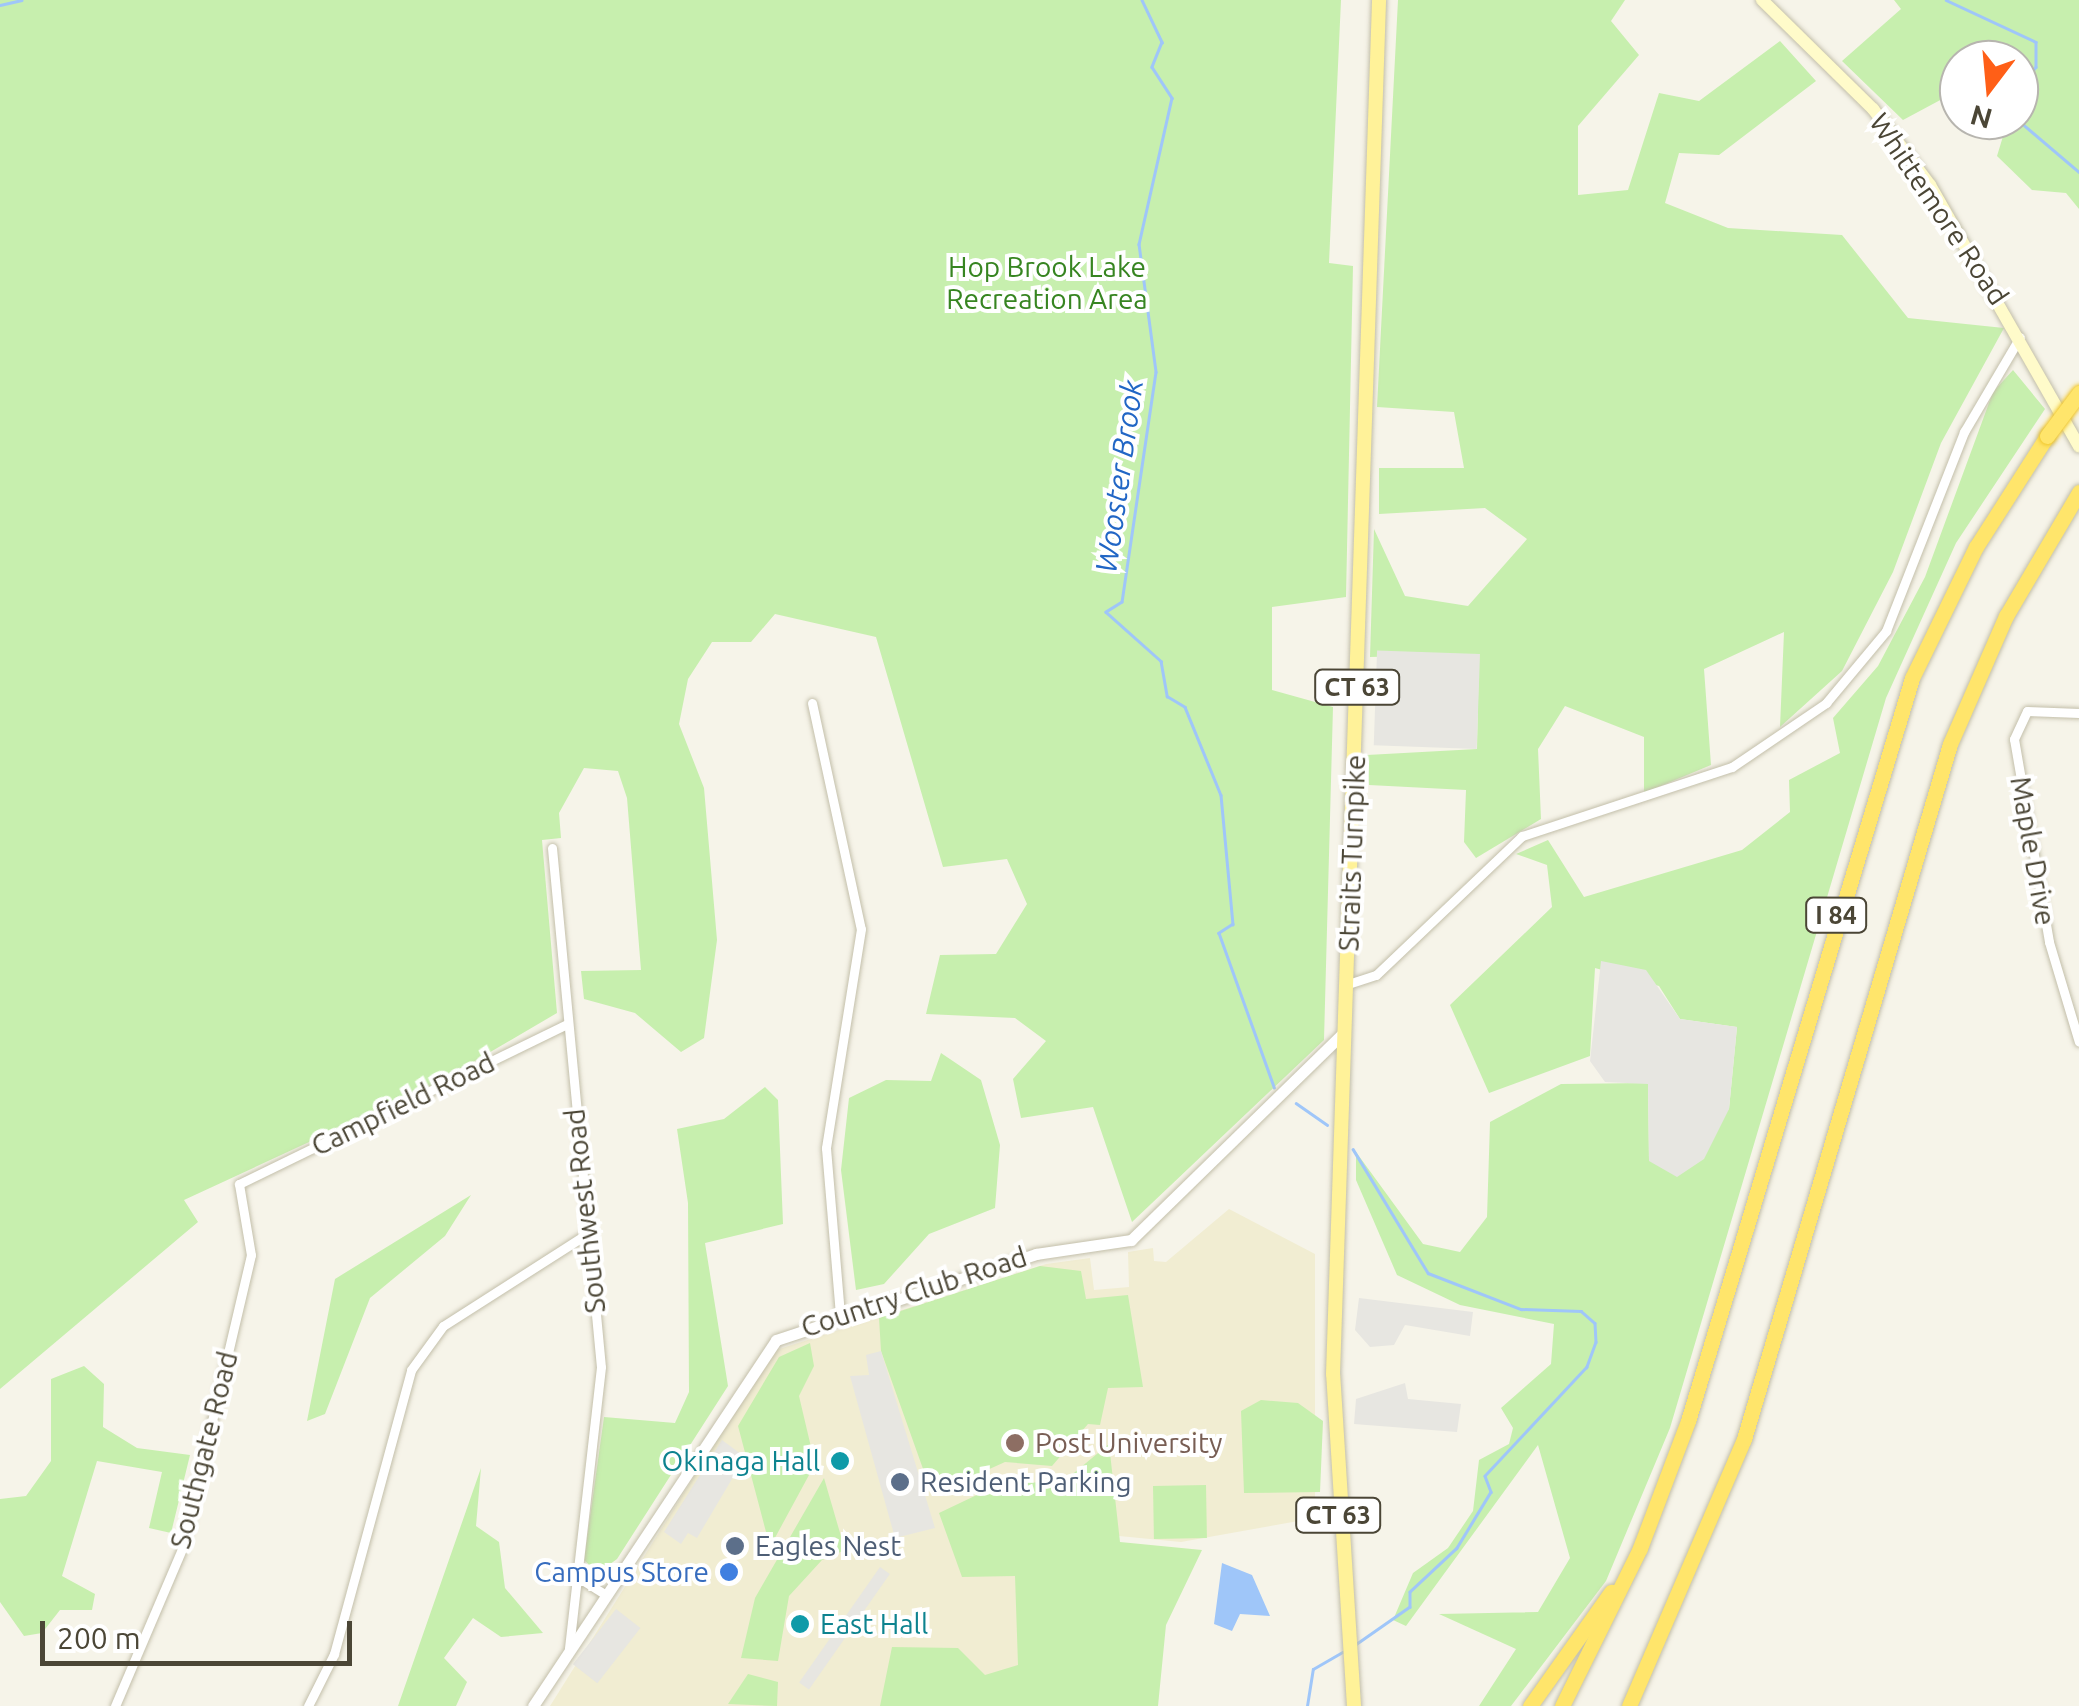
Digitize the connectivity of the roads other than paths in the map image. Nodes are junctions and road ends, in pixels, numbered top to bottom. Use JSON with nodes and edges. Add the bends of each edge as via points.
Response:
{"nodes":[{"id":1,"x":1380,"y":0,"type":"edge"},
{"id":2,"x":1762,"y":0,"type":"edge"},
{"id":3,"x":2022,"y":335,"type":"junction"},
{"id":4,"x":2079,"y":393,"type":"edge"},
{"id":5,"x":2079,"y":446,"type":"edge"},
{"id":6,"x":2078,"y":493,"type":"edge"},
{"id":7,"x":812,"y":703,"type":"dead end"},
{"id":8,"x":2079,"y":713,"type":"edge"},
{"id":9,"x":552,"y":848,"type":"dead end"},
{"id":10,"x":1348,"y":984,"type":"junction"},
{"id":11,"x":567,"y":1024,"type":"junction"},
{"id":12,"x":1342,"y":1034,"type":"junction"},
{"id":13,"x":2079,"y":1042,"type":"edge"},
{"id":14,"x":239,"y":1184,"type":"joint"},
{"id":15,"x":587,"y":1234,"type":"junction"},
{"id":16,"x":840,"y":1316,"type":"junction"},
{"id":17,"x":1658,"y":1505,"type":"junction"},
{"id":18,"x":571,"y":1572,"type":"junction"},
{"id":19,"x":605,"y":1594,"type":"junction"},
{"id":20,"x":569,"y":1649,"type":"junction"},
{"id":21,"x":1630,"y":1703,"type":"edge"},
{"id":22,"x":115,"y":1706,"type":"edge"},
{"id":23,"x":308,"y":1706,"type":"edge"},
{"id":24,"x":533,"y":1706,"type":"edge"},
{"id":25,"x":1354,"y":1706,"type":"edge"},
{"id":26,"x":1530,"y":1706,"type":"edge"},
{"id":27,"x":1562,"y":1706,"type":"edge"}],
"edges":[{"from":1,"to":10,"type":"main road","name":"Straits Turnpike","number":"CT 63"},
{"from":2,"to":3,"type":"main road","name":"Whittemore Road","via":[[1873,109]]},
{"from":3,"to":5,"type":"main road","name":"Whittemore Road"},
{"from":3,"to":10,"type":"street","via":[[1971,416],[1886,631],[1826,703],[1732,766],[1522,836],[1376,975]]},
{"from":4,"to":17,"type":"highway","number":"I 84","bridge":true,"via":[[1976,547],[1895,724]]},
{"from":6,"to":21,"type":"highway","number":"I 84","via":[[2006,616],[1950,744],[1744,1440]]},
{"from":7,"to":16,"type":"street","via":[[860,930],[826,1148]]},
{"from":8,"to":13,"type":"street","name":"Maple Drive","via":[[2038,707],[2014,739],[2049,942]]},
{"from":9,"to":11,"type":"street","name":"Southwest Road"},
{"from":10,"to":12,"type":"main road","name":"Straits Turnpike","number":"CT 63"},
{"from":11,"to":14,"type":"street","name":"Campfield Road"},
{"from":11,"to":15,"type":"street","name":"Southwest Road"},
{"from":12,"to":16,"type":"street","name":"Country Club Road","via":[[1179,1201],[1120,1245],[1040,1253]]},
{"from":12,"to":25,"type":"main road","name":"Straits Turnpike","number":"CT 63","via":[[1332,1408]]},
{"from":14,"to":22,"type":"street","name":"Southgate Road","via":[[251,1255],[182,1549]]},
{"from":15,"to":18,"type":"street","name":"Southwest Road","via":[[601,1367]]},
{"from":15,"to":23,"type":"street","via":[[444,1326],[411,1370],[334,1654]]},
{"from":16,"to":19,"type":"street","name":"Country Club Road","via":[[789,1332],[760,1357]]},
{"from":17,"to":26,"type":"highway","via":[[1603,1606]]},
{"from":17,"to":27,"type":"highway","number":"I 84"},
{"from":18,"to":19,"type":"street"},
{"from":18,"to":20,"type":"street","name":"Southwest Road"},
{"from":19,"to":20,"type":"street","name":"Country Club Road"},
{"from":20,"to":24,"type":"street","name":"Country Club Road"}]}
